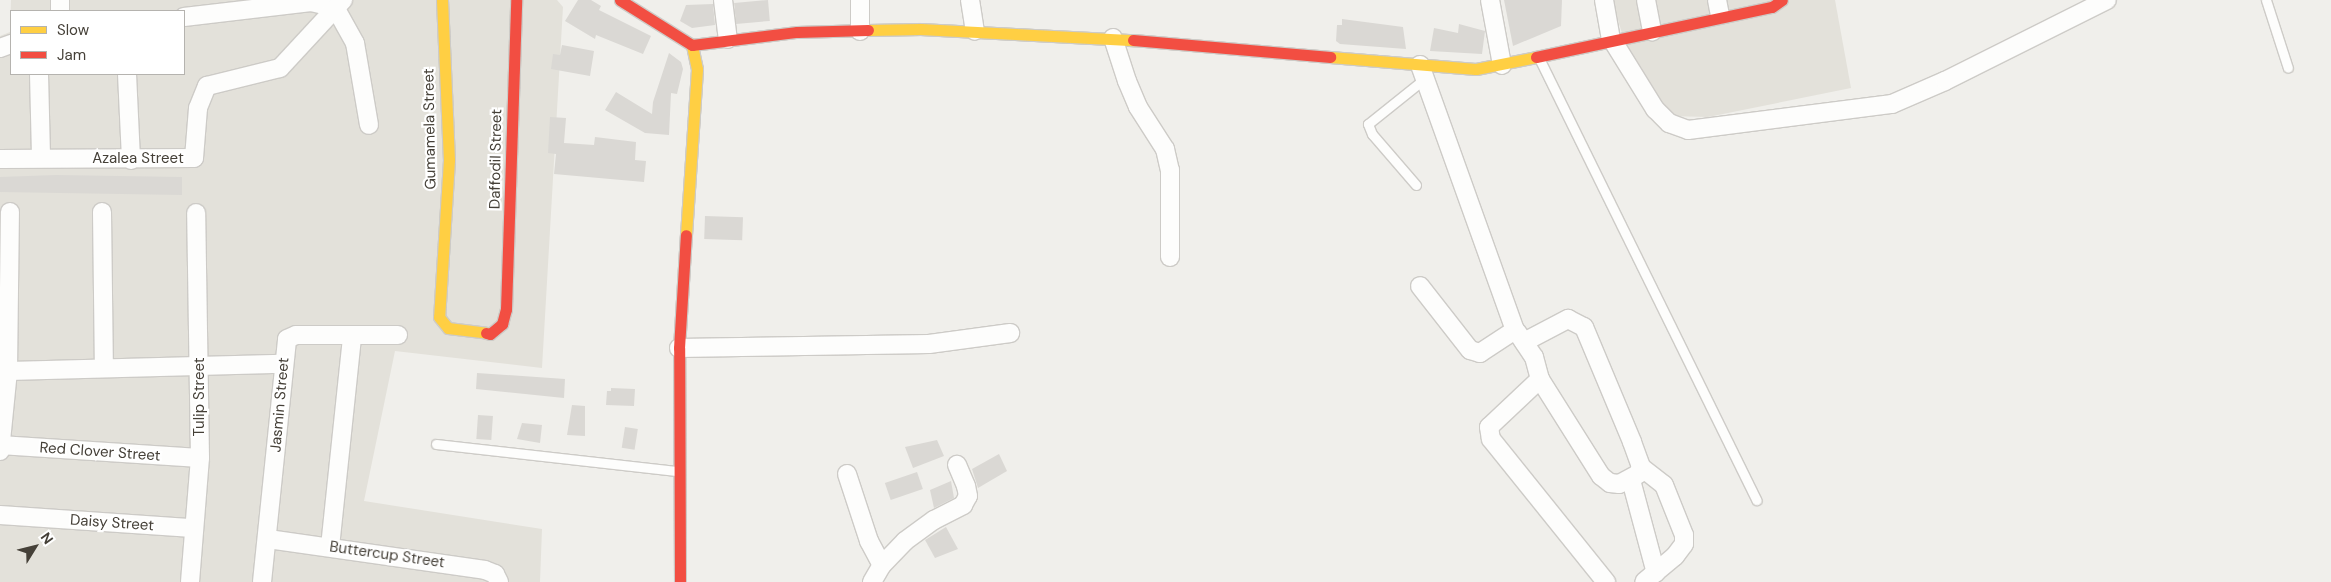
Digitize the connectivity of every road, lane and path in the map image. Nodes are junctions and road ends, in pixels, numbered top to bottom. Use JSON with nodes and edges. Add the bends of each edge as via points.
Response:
{"nodes":[{"id":1,"x":442,"y":0,"type":"edge"},
{"id":2,"x":516,"y":0,"type":"edge"},
{"id":3,"x":620,"y":0,"type":"edge"},
{"id":4,"x":724,"y":0,"type":"edge"},
{"id":5,"x":860,"y":0,"type":"edge"},
{"id":6,"x":970,"y":0,"type":"edge"},
{"id":7,"x":1490,"y":0,"type":"edge"},
{"id":8,"x":1604,"y":0,"type":"edge"},
{"id":9,"x":1646,"y":0,"type":"edge"},
{"id":10,"x":1782,"y":0,"type":"edge"},
{"id":11,"x":2107,"y":0,"type":"edge"},
{"id":12,"x":2266,"y":0,"type":"edge"},
{"id":13,"x":335,"y":2,"type":"edge"},
{"id":14,"x":260,"y":4,"type":"edge"},
{"id":15,"x":1718,"y":8,"type":"edge"},
{"id":16,"x":185,"y":17,"type":"edge"},
{"id":17,"x":860,"y":31,"type":"junction"},
{"id":18,"x":975,"y":31,"type":"junction"},
{"id":19,"x":1652,"y":31,"type":"junction"},
{"id":20,"x":1113,"y":38,"type":"junction"},
{"id":21,"x":1611,"y":38,"type":"junction"},
{"id":22,"x":728,"y":39,"type":"junction"},
{"id":23,"x":692,"y":45,"type":"junction"},
{"id":24,"x":1538,"y":56,"type":"junction"},
{"id":25,"x":1502,"y":65,"type":"junction"},
{"id":26,"x":2288,"y":68,"type":"dead end"},
{"id":27,"x":1421,"y":72,"type":"junction"},
{"id":28,"x":39,"y":75,"type":"edge"},
{"id":29,"x":127,"y":75,"type":"edge"},
{"id":30,"x":369,"y":125,"type":"dead end"},
{"id":31,"x":41,"y":158,"type":"junction"},
{"id":32,"x":0,"y":159,"type":"edge"},
{"id":33,"x":131,"y":160,"type":"junction"},
{"id":34,"x":1416,"y":185,"type":"dead end"},
{"id":35,"x":10,"y":212,"type":"dead end"},
{"id":36,"x":102,"y":212,"type":"dead end"},
{"id":37,"x":196,"y":213,"type":"dead end"},
{"id":38,"x":1170,"y":257,"type":"dead end"},
{"id":39,"x":1420,"y":286,"type":"dead end"},
{"id":40,"x":504,"y":319,"type":"joint"},
{"id":41,"x":1010,"y":333,"type":"dead end"},
{"id":42,"x":352,"y":336,"type":"junction"},
{"id":43,"x":398,"y":336,"type":"dead end"},
{"id":44,"x":1519,"y":336,"type":"junction"},
{"id":45,"x":679,"y":348,"type":"junction"},
{"id":46,"x":283,"y":364,"type":"junction"},
{"id":47,"x":104,"y":367,"type":"junction"},
{"id":48,"x":201,"y":367,"type":"junction"},
{"id":49,"x":8,"y":371,"type":"junction"},
{"id":50,"x":1540,"y":379,"type":"junction"},
{"id":51,"x":436,"y":444,"type":"dead end"},
{"id":52,"x":0,"y":447,"type":"edge"},
{"id":53,"x":200,"y":458,"type":"junction"},
{"id":54,"x":957,"y":465,"type":"dead end"},
{"id":55,"x":678,"y":471,"type":"junction"},
{"id":56,"x":1636,"y":473,"type":"junction"},
{"id":57,"x":847,"y":474,"type":"dead end"},
{"id":58,"x":1756,"y":500,"type":"dead end"},
{"id":59,"x":0,"y":515,"type":"edge"},
{"id":60,"x":193,"y":528,"type":"junction"},
{"id":61,"x":268,"y":539,"type":"junction"},
{"id":62,"x":330,"y":547,"type":"junction"},
{"id":63,"x":882,"y":565,"type":"junction"},
{"id":64,"x":1650,"y":578,"type":"edge"},
{"id":65,"x":190,"y":582,"type":"edge"},
{"id":66,"x":262,"y":582,"type":"edge"},
{"id":67,"x":500,"y":582,"type":"edge"},
{"id":68,"x":680,"y":582,"type":"edge"},
{"id":69,"x":872,"y":582,"type":"edge"},
{"id":70,"x":1606,"y":582,"type":"edge"}],
"edges":[{"from":1,"to":40,"type":"street","name":"Gumamela Street","via":[[449,160],[439,317],[448,328],[490,334],[498,330]]},
{"from":2,"to":40,"type":"street","name":"Daffodil Street"},
{"from":3,"to":23,"type":"street"},
{"from":4,"to":22,"type":"street"},
{"from":5,"to":17,"type":"street"},
{"from":6,"to":18,"type":"street"},
{"from":7,"to":25,"type":"street"},
{"from":8,"to":21,"type":"street"},
{"from":9,"to":19,"type":"street"},
{"from":10,"to":15,"type":"street","via":[[1772,7]]},
{"from":11,"to":21,"type":"street","via":[[1892,104],[1688,130],[1669,124],[1655,109]]},
{"from":12,"to":26,"type":"lane"},
{"from":13,"to":14,"type":"street"},
{"from":13,"to":30,"type":"street","via":[[355,43]]},
{"from":13,"to":33,"type":"street","name":"Azalea Street","via":[[318,30],[280,68],[207,86],[198,108],[194,158]]},
{"from":14,"to":16,"type":"street"},
{"from":15,"to":19,"type":"street"},
{"from":17,"to":18,"type":"street"},
{"from":17,"to":22,"type":"street"},
{"from":18,"to":20,"type":"street"},
{"from":19,"to":21,"type":"street"},
{"from":20,"to":27,"type":"street"},
{"from":20,"to":38,"type":"street","via":[[1126,81],[1165,149],[1170,170]]},
{"from":21,"to":24,"type":"street"},
{"from":22,"to":23,"type":"street"},
{"from":23,"to":45,"type":"street","via":[[698,69]]},
{"from":24,"to":25,"type":"street"},
{"from":24,"to":58,"type":"lane"},
{"from":25,"to":27,"type":"street"},
{"from":27,"to":34,"type":"lane","via":[[1368,124],[1372,134]]},
{"from":27,"to":44,"type":"street"},
{"from":28,"to":31,"type":"street"},
{"from":29,"to":33,"type":"street"},
{"from":31,"to":32,"type":"street","name":"Azalea Street"},
{"from":31,"to":33,"type":"street","name":"Azalea Street"},
{"from":35,"to":49,"type":"street"},
{"from":36,"to":47,"type":"street"},
{"from":37,"to":48,"type":"street","name":"Tulip Street"},
{"from":39,"to":44,"type":"street","via":[[1470,350],[1480,352]]},
{"from":41,"to":45,"type":"street","via":[[929,344]]},
{"from":42,"to":43,"type":"street","name":"Jasmin Street"},
{"from":42,"to":46,"type":"street","name":"Jasmin Street","via":[[291,336],[285,344]]},
{"from":42,"to":62,"type":"street"},
{"from":44,"to":50,"type":"street","via":[[1538,366]]},
{"from":44,"to":56,"type":"street","via":[[1568,319],[1584,328]]},
{"from":45,"to":55,"type":"street"},
{"from":46,"to":48,"type":"street"},
{"from":46,"to":61,"type":"street","name":"Jasmin Street"},
{"from":47,"to":48,"type":"street"},
{"from":47,"to":49,"type":"street"},
{"from":48,"to":53,"type":"street","name":"Tulip Street"},
{"from":49,"to":52,"type":"street"},
{"from":50,"to":56,"type":"street","via":[[1601,476],[1610,483]]},
{"from":50,"to":70,"type":"street","via":[[1489,427],[1491,439]]},
{"from":51,"to":55,"type":"lane"},
{"from":52,"to":53,"type":"street","name":"Red Clover Street"},
{"from":53,"to":60,"type":"street","name":"Tulip Street"},
{"from":54,"to":63,"type":"street","via":[[968,496],[963,505],[934,520]]},
{"from":55,"to":68,"type":"street"},
{"from":56,"to":64,"type":"street"},
{"from":56,"to":64,"type":"street","via":[[1664,485],[1684,535],[1679,550]]},
{"from":57,"to":63,"type":"street","via":[[869,541]]},
{"from":59,"to":60,"type":"street","name":"Daisy Street"},
{"from":60,"to":65,"type":"street","name":"Tulip Street"},
{"from":61,"to":62,"type":"street","name":"Buttercup Street"},
{"from":61,"to":66,"type":"street","name":"Jasmin Street"},
{"from":62,"to":67,"type":"street","name":"Buttercup Street","via":[[490,571]]},
{"from":63,"to":69,"type":"street"}]}
